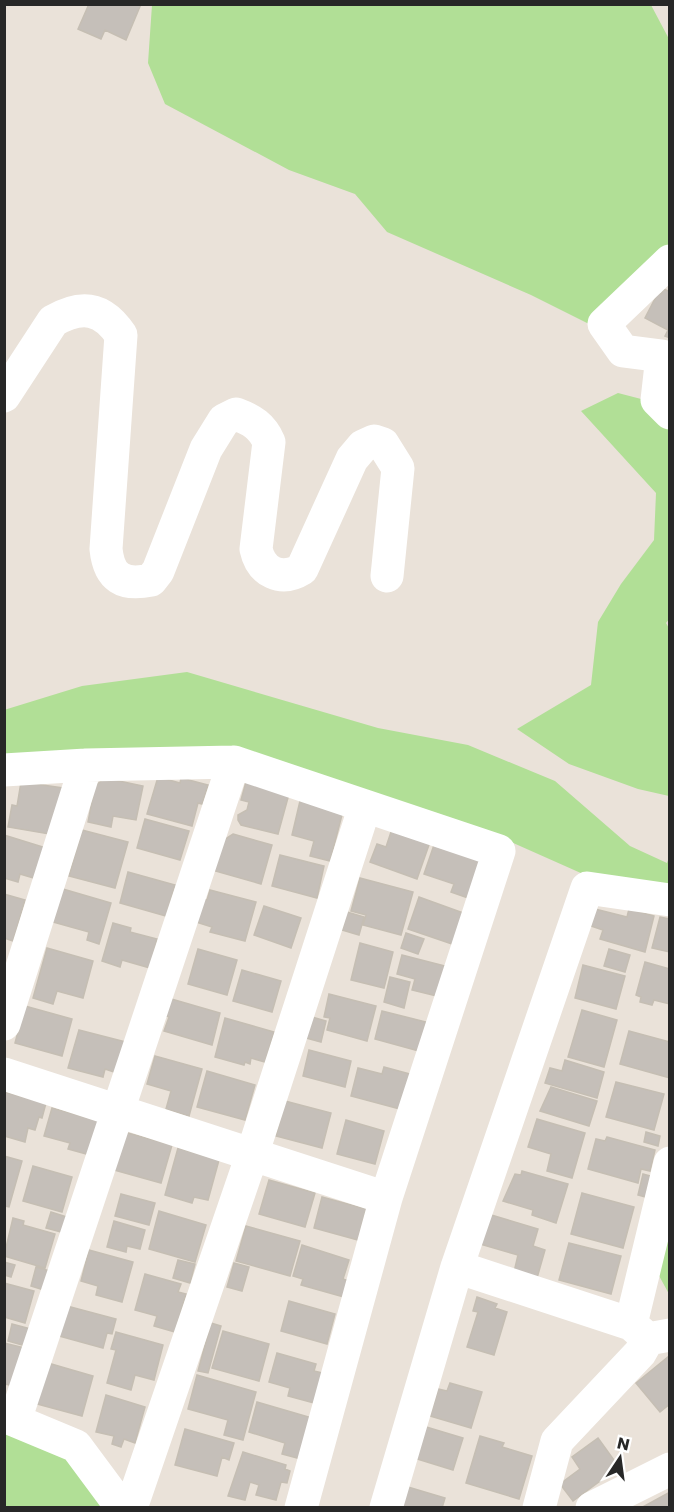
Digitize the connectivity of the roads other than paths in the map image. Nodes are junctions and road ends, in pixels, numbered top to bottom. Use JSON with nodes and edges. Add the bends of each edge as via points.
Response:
{"nodes":[{"id":1,"x":669,"y":261,"type":"edge"},
{"id":2,"x":666,"y":356,"type":"edge"},
{"id":3,"x":4,"y":396,"type":"edge"},
{"id":4,"x":669,"y":413,"type":"edge"},
{"id":5,"x":387,"y":576,"type":"dead end"},
{"id":6,"x":234,"y":762,"type":"junction"},
{"id":7,"x":86,"y":765,"type":"junction"},
{"id":8,"x":4,"y":770,"type":"edge"},
{"id":9,"x":365,"y":806,"type":"junction"},
{"id":10,"x":669,"y":900,"type":"edge"},
{"id":11,"x":4,"y":1024,"type":"edge"},
{"id":12,"x":4,"y":1074,"type":"edge"},
{"id":13,"x":118,"y":1111,"type":"junction"},
{"id":14,"x":252,"y":1155,"type":"junction"},
{"id":15,"x":669,"y":1162,"type":"edge"},
{"id":16,"x":386,"y":1198,"type":"junction"},
{"id":17,"x":457,"y":1267,"type":"junction"},
{"id":18,"x":650,"y":1333,"type":"edge"},
{"id":19,"x":10,"y":1418,"type":"edge"},
{"id":20,"x":669,"y":1469,"type":"edge"},
{"id":21,"x":122,"y":1508,"type":"edge"},
{"id":22,"x":131,"y":1508,"type":"edge"},
{"id":23,"x":301,"y":1508,"type":"edge"},
{"id":24,"x":386,"y":1508,"type":"edge"},
{"id":25,"x":539,"y":1508,"type":"edge"},
{"id":26,"x":592,"y":1508,"type":"edge"}],
"edges":[{"from":1,"to":2,"type":"street","via":[[604,324],[623,351]]},
{"from":2,"to":4,"type":"street","via":[[657,400]]},
{"from":3,"to":5,"type":"street","via":[[53,321],[83,310],[111,320],[121,336],[106,549],[107,563],[125,582],[151,580],[158,571],[206,449],[224,420],[236,414],[246,418],[263,429],[269,442],[256,549],[267,571],[278,575],[302,569],[352,459],[363,446],[374,441],[383,444],[398,468]]},
{"from":6,"to":7,"type":"street"},
{"from":6,"to":9,"type":"street"},
{"from":6,"to":13,"type":"street"},
{"from":7,"to":8,"type":"street"},
{"from":7,"to":11,"type":"street"},
{"from":9,"to":14,"type":"street"},
{"from":9,"to":16,"type":"street","via":[[499,851]]},
{"from":10,"to":17,"type":"street","via":[[587,888]]},
{"from":12,"to":13,"type":"street"},
{"from":13,"to":14,"type":"street"},
{"from":13,"to":19,"type":"street"},
{"from":14,"to":16,"type":"street"},
{"from":14,"to":22,"type":"street"},
{"from":15,"to":18,"type":"street"},
{"from":16,"to":23,"type":"street"},
{"from":17,"to":18,"type":"street"},
{"from":17,"to":24,"type":"street"},
{"from":18,"to":25,"type":"street","via":[[640,1353],[557,1441]]},
{"from":19,"to":21,"type":"street","via":[[76,1446]]},
{"from":20,"to":26,"type":"street"}]}
